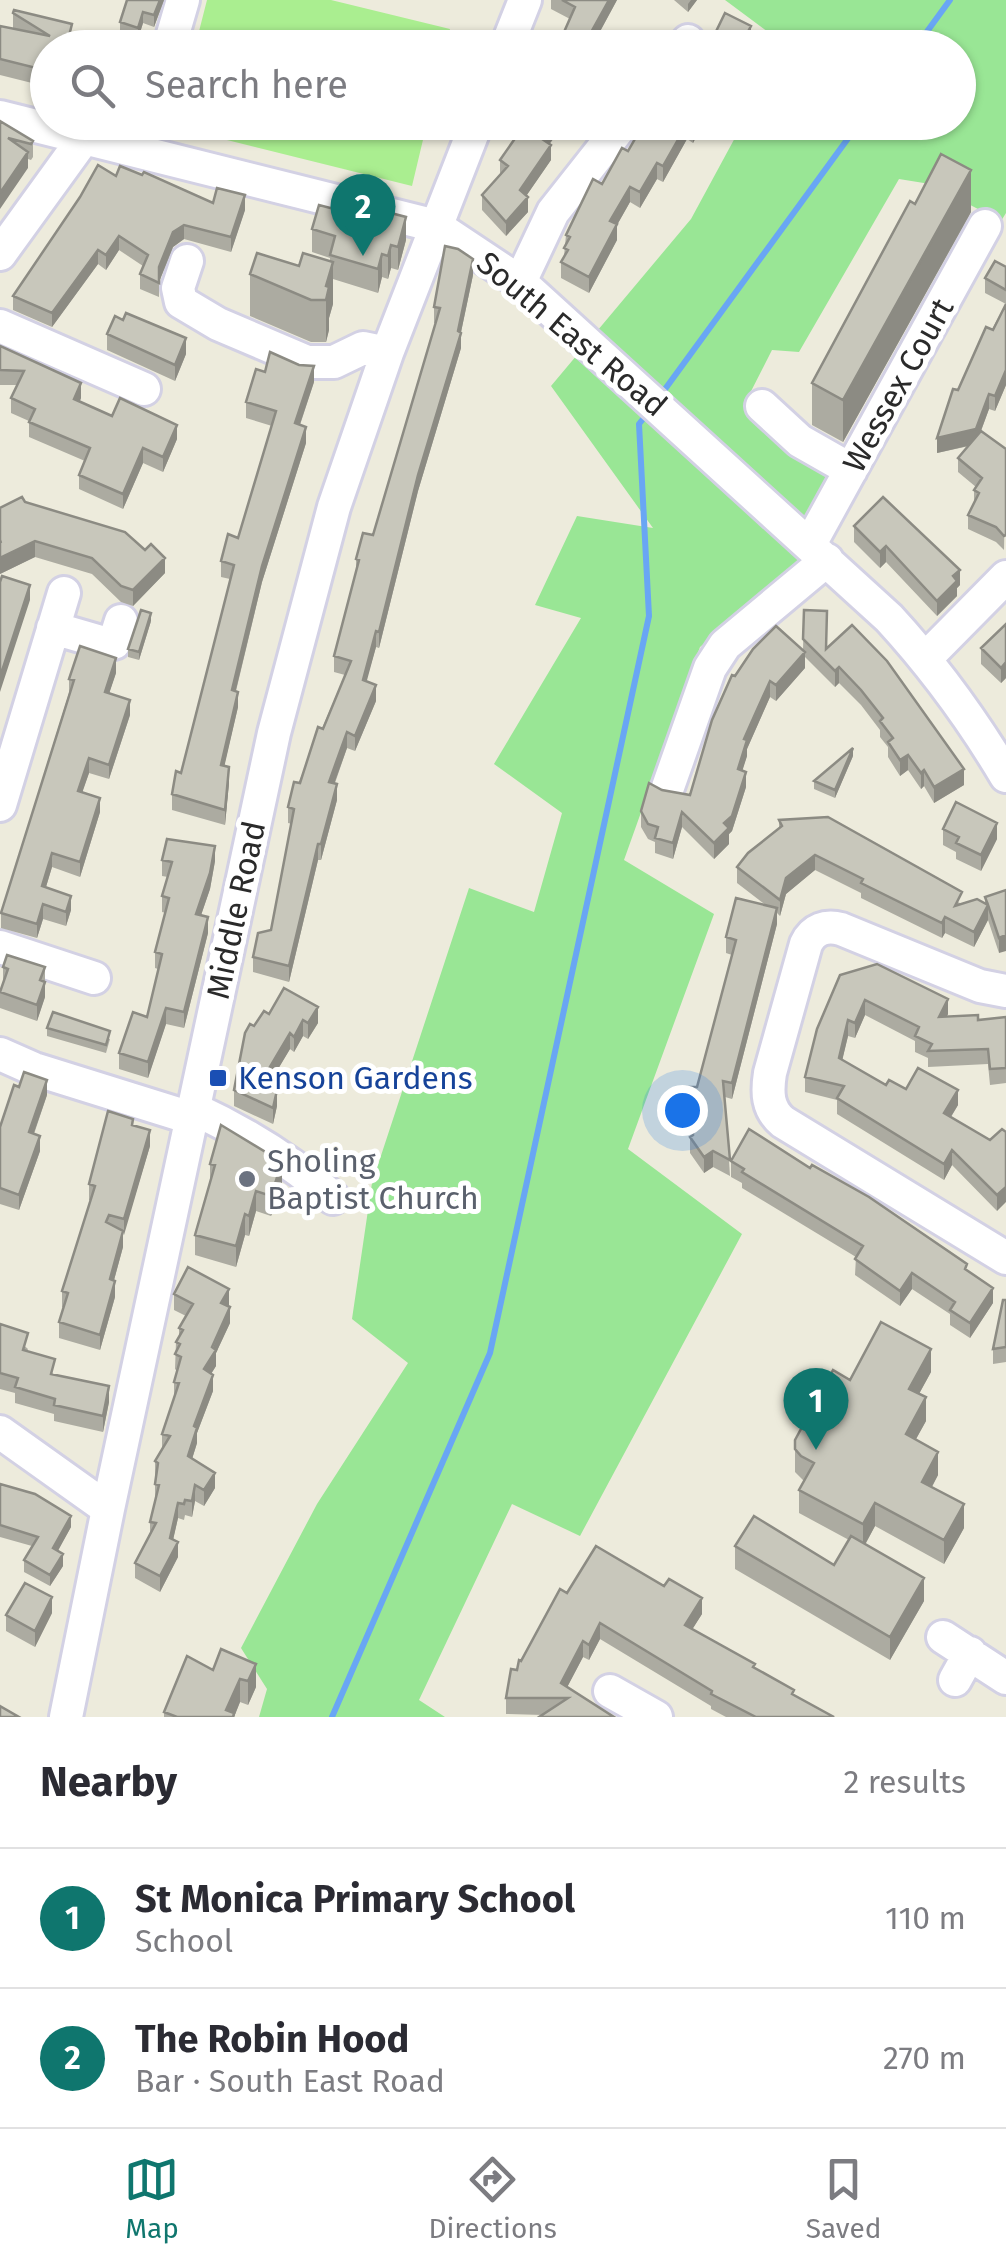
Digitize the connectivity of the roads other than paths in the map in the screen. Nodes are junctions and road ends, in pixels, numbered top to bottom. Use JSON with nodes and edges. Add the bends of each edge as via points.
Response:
{"nodes":[{"id":1,"x":182,"y":0,"type":"edge"},
{"id":2,"x":525,"y":0,"type":"edge"},
{"id":3,"x":174,"y":30,"type":"edge"},
{"id":4,"x":513,"y":30,"type":"edge"},
{"id":5,"x":0,"y":117,"type":"edge"},
{"id":6,"x":30,"y":124,"type":"edge"},
{"id":7,"x":83,"y":140,"type":"edge"},
{"id":8,"x":153,"y":140,"type":"edge"},
{"id":9,"x":469,"y":140,"type":"edge"},
{"id":10,"x":610,"y":140,"type":"edge"},
{"id":11,"x":436,"y":226,"type":"junction"},
{"id":12,"x":985,"y":226,"type":"dead end"},
{"id":13,"x":0,"y":254,"type":"edge"},
{"id":14,"x":187,"y":261,"type":"dead end"},
{"id":15,"x":520,"y":282,"type":"junction"},
{"id":16,"x":0,"y":326,"type":"edge"},
{"id":17,"x":387,"y":353,"type":"junction"},
{"id":18,"x":144,"y":388,"type":"dead end"},
{"id":19,"x":762,"y":406,"type":"dead end"},
{"id":20,"x":851,"y":470,"type":"junction"},
{"id":21,"x":818,"y":552,"type":"junction"},
{"id":22,"x":1006,"y":577,"type":"edge"},
{"id":23,"x":64,"y":593,"type":"dead end"},
{"id":24,"x":121,"y":620,"type":"dead end"},
{"id":25,"x":69,"y":633,"type":"junction"},
{"id":26,"x":926,"y":658,"type":"junction"},
{"id":27,"x":1006,"y":776,"type":"edge"},
{"id":28,"x":668,"y":788,"type":"edge"},
{"id":29,"x":0,"y":805,"type":"edge"},
{"id":30,"x":0,"y":947,"type":"edge"},
{"id":31,"x":94,"y":978,"type":"dead end"},
{"id":32,"x":1006,"y":991,"type":"edge"},
{"id":33,"x":0,"y":1054,"type":"edge"},
{"id":34,"x":192,"y":1114,"type":"junction"},
{"id":35,"x":333,"y":1198,"type":"dead end"},
{"id":36,"x":1006,"y":1258,"type":"edge"},
{"id":37,"x":0,"y":1432,"type":"edge"},
{"id":38,"x":108,"y":1508,"type":"junction"},
{"id":39,"x":956,"y":1657,"type":"dead end"},
{"id":40,"x":1006,"y":1678,"type":"edge"},
{"id":41,"x":610,"y":1691,"type":"dead end"},
{"id":42,"x":66,"y":1717,"type":"edge"},
{"id":43,"x":656,"y":1717,"type":"edge"}],
"edges":[{"from":1,"to":3,"type":"street"},
{"from":2,"to":4,"type":"street"},
{"from":5,"to":6,"type":"street","name":"South East Road"},
{"from":7,"to":13,"type":"street"},
{"from":8,"to":11,"type":"street","name":"South East Road"},
{"from":9,"to":11,"type":"street","name":"Middle Road"},
{"from":10,"to":15,"type":"street","via":[[553,212]]},
{"from":11,"to":15,"type":"street","name":"South East Road"},
{"from":11,"to":17,"type":"street","name":"Middle Road"},
{"from":12,"to":20,"type":"street","name":"Wessex Court"},
{"from":14,"to":17,"type":"street","via":[[181,302],[218,324],[307,362],[334,362],[363,348]]},
{"from":15,"to":21,"type":"street","name":"South East Road"},
{"from":16,"to":18,"type":"street"},
{"from":17,"to":34,"type":"street","name":"Middle Road","via":[[334,507],[274,733]]},
{"from":19,"to":20,"type":"street","via":[[800,441]]},
{"from":20,"to":21,"type":"street","name":"Wessex Court"},
{"from":21,"to":26,"type":"street","name":"South East Road"},
{"from":21,"to":28,"type":"street","via":[[710,668]]},
{"from":22,"to":26,"type":"street"},
{"from":23,"to":25,"type":"street"},
{"from":24,"to":25,"type":"street","via":[[114,642]]},
{"from":25,"to":29,"type":"street"},
{"from":26,"to":27,"type":"street","name":"South East Road"},
{"from":30,"to":31,"type":"street"},
{"from":32,"to":36,"type":"street","via":[[841,929],[821,929],[806,944],[768,1092],[783,1122]]},
{"from":33,"to":34,"type":"street"},
{"from":34,"to":35,"type":"street","via":[[238,1129],[288,1159]]},
{"from":34,"to":38,"type":"street","name":"Middle Road"},
{"from":37,"to":38,"type":"street"},
{"from":38,"to":42,"type":"street","name":"Middle Road"},
{"from":39,"to":40,"type":"street"},
{"from":41,"to":43,"type":"street"}]}
